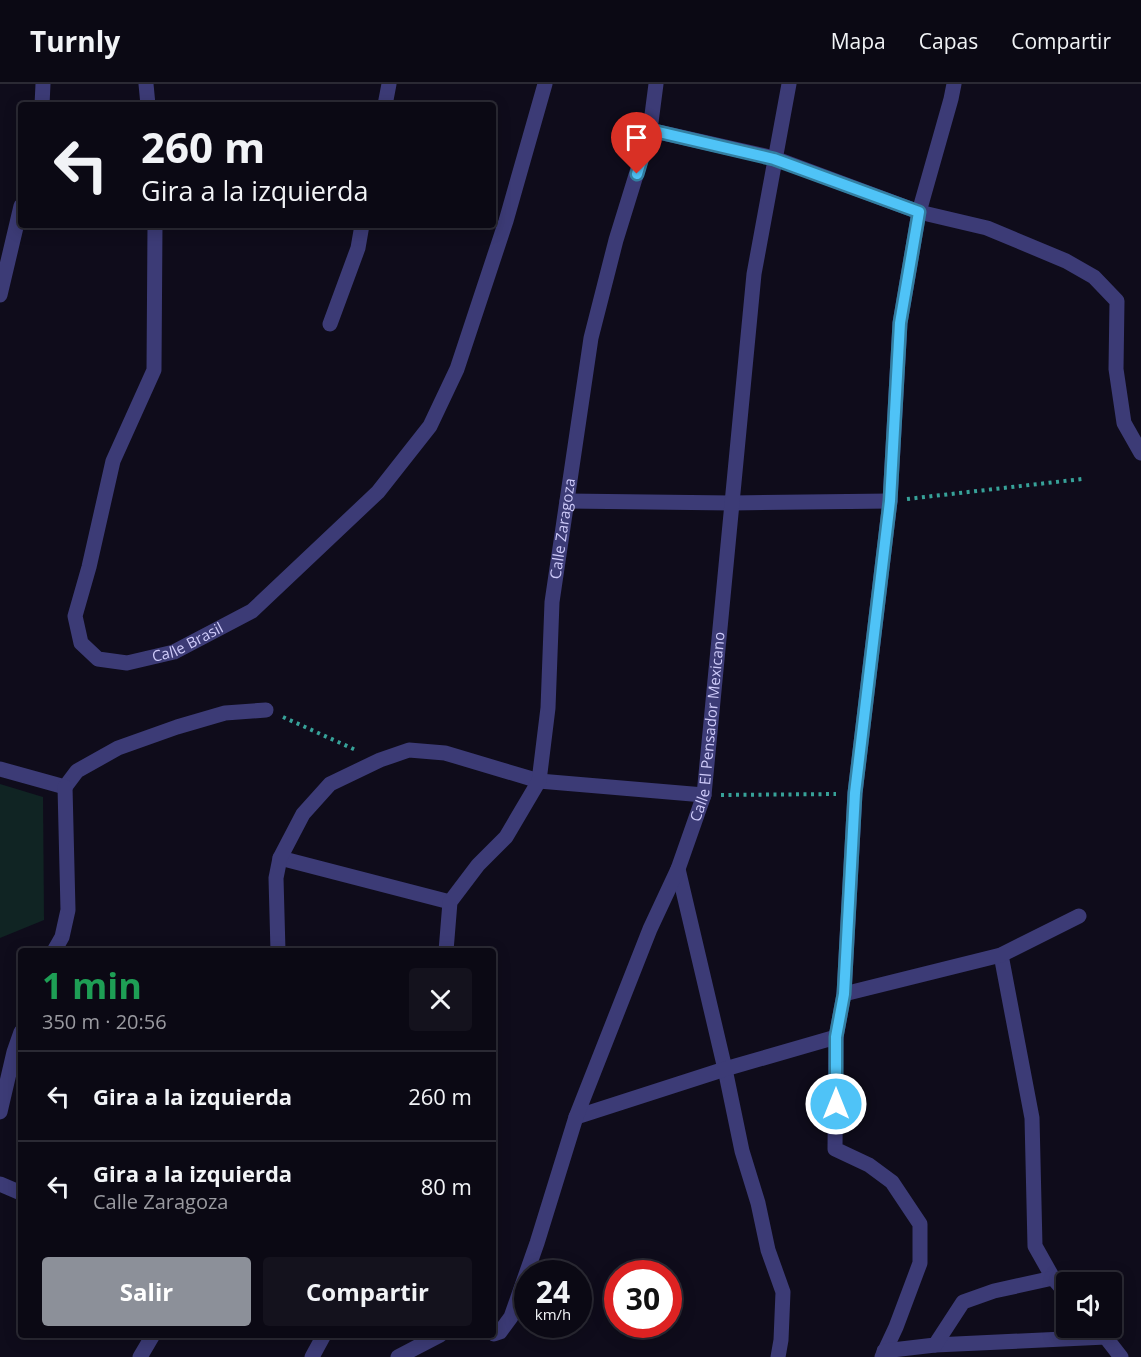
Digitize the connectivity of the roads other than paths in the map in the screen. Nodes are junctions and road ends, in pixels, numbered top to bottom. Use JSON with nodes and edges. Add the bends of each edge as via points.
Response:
{"nodes":[{"id":1,"x":43,"y":84,"type":"edge"},
{"id":2,"x":146,"y":84,"type":"edge"},
{"id":3,"x":389,"y":84,"type":"edge"},
{"id":4,"x":545,"y":84,"type":"edge"},
{"id":5,"x":656,"y":84,"type":"edge"},
{"id":6,"x":789,"y":84,"type":"edge"},
{"id":7,"x":954,"y":84,"type":"edge"},
{"id":8,"x":42,"y":102,"type":"edge"},
{"id":9,"x":148,"y":102,"type":"edge"},
{"id":10,"x":386,"y":102,"type":"edge"},
{"id":11,"x":650,"y":130,"type":"junction"},
{"id":12,"x":774,"y":159,"type":"junction"},
{"id":13,"x":919,"y":212,"type":"junction"},
{"id":14,"x":18,"y":218,"type":"edge"},
{"id":15,"x":155,"y":228,"type":"edge"},
{"id":16,"x":361,"y":228,"type":"edge"},
{"id":17,"x":1,"y":288,"type":"edge"},
{"id":18,"x":330,"y":324,"type":"dead end"},
{"id":19,"x":1141,"y":453,"type":"edge"},
{"id":20,"x":567,"y":501,"type":"junction"},
{"id":21,"x":890,"y":501,"type":"junction"},
{"id":22,"x":732,"y":502,"type":"junction"},
{"id":23,"x":266,"y":710,"type":"road end"},
{"id":24,"x":0,"y":769,"type":"edge"},
{"id":25,"x":539,"y":781,"type":"junction"},
{"id":26,"x":65,"y":788,"type":"junction"},
{"id":27,"x":704,"y":795,"type":"junction"},
{"id":28,"x":280,"y":858,"type":"junction"},
{"id":29,"x":678,"y":868,"type":"junction"},
{"id":30,"x":450,"y":902,"type":"junction"},
{"id":31,"x":1079,"y":916,"type":"dead end"},
{"id":32,"x":56,"y":948,"type":"edge"},
{"id":33,"x":278,"y":948,"type":"edge"},
{"id":34,"x":446,"y":948,"type":"edge"},
{"id":35,"x":1001,"y":955,"type":"junction"},
{"id":36,"x":844,"y":994,"type":"junction"},
{"id":37,"x":836,"y":1037,"type":"junction"},
{"id":38,"x":18,"y":1041,"type":"edge"},
{"id":39,"x":725,"y":1069,"type":"junction"},
{"id":40,"x":0,"y":1112,"type":"edge"},
{"id":41,"x":576,"y":1117,"type":"junction"},
{"id":42,"x":0,"y":1184,"type":"edge"},
{"id":43,"x":18,"y":1192,"type":"edge"},
{"id":44,"x":1053,"y":1278,"type":"junction"},
{"id":45,"x":1056,"y":1281,"type":"edge"},
{"id":46,"x":496,"y":1333,"type":"edge"},
{"id":47,"x":1056,"y":1336,"type":"edge"},
{"id":48,"x":151,"y":1338,"type":"edge"},
{"id":49,"x":322,"y":1338,"type":"edge"},
{"id":50,"x":434,"y":1338,"type":"edge"},
{"id":51,"x":1107,"y":1338,"type":"edge"},
{"id":52,"x":935,"y":1345,"type":"junction"},
{"id":53,"x":883,"y":1354,"type":"edge"},
{"id":54,"x":140,"y":1357,"type":"edge"},
{"id":55,"x":312,"y":1357,"type":"edge"},
{"id":56,"x":398,"y":1357,"type":"edge"},
{"id":57,"x":778,"y":1357,"type":"edge"},
{"id":58,"x":1121,"y":1357,"type":"edge"}],
"edges":[{"from":1,"to":8,"type":"street"},
{"from":2,"to":9,"type":"street"},
{"from":3,"to":10,"type":"street"},
{"from":4,"to":15,"type":"street","name":"Calle Brasil","via":[[506,221],[457,369],[430,426],[378,492],[252,611],[174,652],[128,663],[98,659],[81,643],[75,616],[113,461],[154,370]]},
{"from":5,"to":11,"type":"street","name":"Calle Zaragoza"},
{"from":6,"to":12,"type":"street","name":"Calle El Pensador Mexicano"},
{"from":7,"to":13,"type":"street"},
{"from":11,"to":12,"type":"street"},
{"from":11,"to":20,"type":"street","name":"Calle Zaragoza","via":[[591,338]]},
{"from":12,"to":13,"type":"street"},
{"from":12,"to":22,"type":"street","name":"Calle El Pensador Mexicano","via":[[754,274]]},
{"from":13,"to":19,"type":"street","via":[[987,228],[1066,261],[1094,277],[1117,301],[1116,369],[1124,423]]},
{"from":13,"to":21,"type":"street","via":[[900,323]]},
{"from":14,"to":17,"type":"street"},
{"from":16,"to":18,"type":"street"},
{"from":20,"to":22,"type":"street"},
{"from":20,"to":25,"type":"street","name":"Calle Zaragoza","via":[[552,602],[548,708]]},
{"from":21,"to":22,"type":"street"},
{"from":21,"to":36,"type":"street","via":[[855,793]]},
{"from":22,"to":27,"type":"street","name":"Calle El Pensador Mexicano"},
{"from":23,"to":26,"type":"street","via":[[225,713],[118,748],[77,771]]},
{"from":24,"to":26,"type":"street"},
{"from":25,"to":27,"type":"street"},
{"from":25,"to":28,"type":"street","via":[[445,753],[409,750],[330,784],[303,814]]},
{"from":25,"to":30,"type":"street","name":"Calle Zaragoza","via":[[506,837]]},
{"from":26,"to":32,"type":"street","via":[[68,910]]},
{"from":27,"to":29,"type":"street","name":"Calle El Pensador Mexicano"},
{"from":28,"to":30,"type":"street"},
{"from":28,"to":33,"type":"street","via":[[276,878]]},
{"from":29,"to":39,"type":"street"},
{"from":29,"to":41,"type":"street","name":"Calle El Pensador Mexicano"},
{"from":30,"to":34,"type":"street"},
{"from":31,"to":35,"type":"street"},
{"from":35,"to":36,"type":"street"},
{"from":35,"to":44,"type":"street","via":[[1032,1118],[1035,1246]]},
{"from":36,"to":37,"type":"street"},
{"from":37,"to":39,"type":"street"},
{"from":37,"to":53,"type":"street","via":[[835,1149],[869,1165],[892,1182],[920,1224],[920,1263]]},
{"from":38,"to":40,"type":"street"},
{"from":39,"to":41,"type":"street"},
{"from":39,"to":57,"type":"street","via":[[742,1151],[783,1292]]},
{"from":41,"to":46,"type":"street","name":"Calle El Pensador Mexicano","via":[[511,1317]]},
{"from":42,"to":43,"type":"street"},
{"from":44,"to":45,"type":"street"},
{"from":44,"to":52,"type":"street","via":[[963,1302]]},
{"from":47,"to":52,"type":"street"},
{"from":48,"to":54,"type":"street"},
{"from":49,"to":55,"type":"street"},
{"from":50,"to":56,"type":"street"},
{"from":51,"to":58,"type":"street"},
{"from":52,"to":53,"type":"street"}]}
